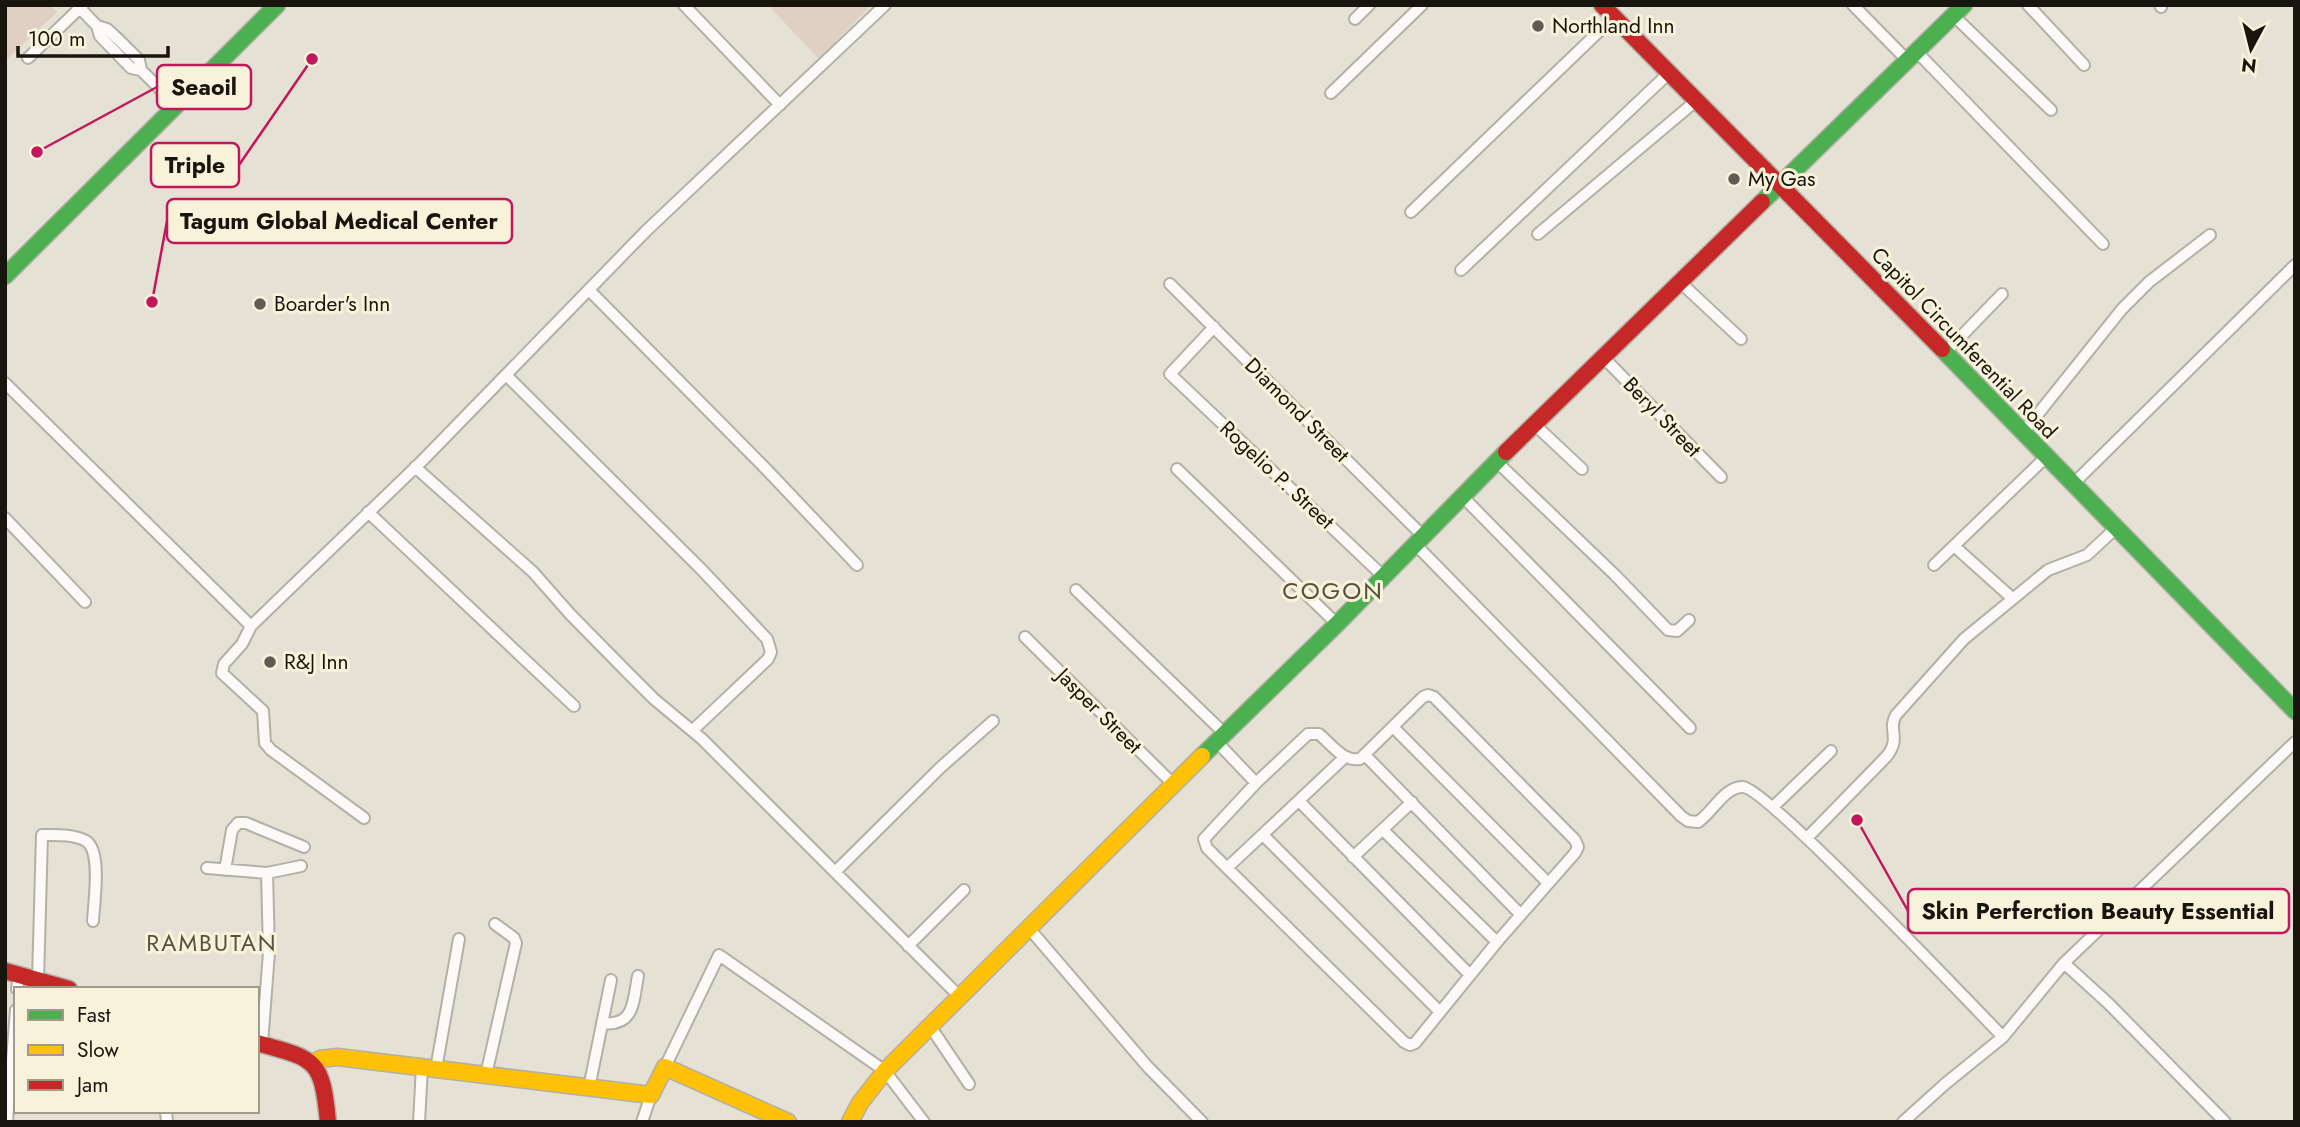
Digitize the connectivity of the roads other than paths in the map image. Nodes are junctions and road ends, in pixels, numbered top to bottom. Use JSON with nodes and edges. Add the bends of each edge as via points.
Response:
{"nodes":[{"id":1,"x":277,"y":5,"type":"edge"},
{"id":2,"x":684,"y":5,"type":"edge"},
{"id":3,"x":885,"y":5,"type":"edge"},
{"id":4,"x":1369,"y":5,"type":"edge"},
{"id":5,"x":1422,"y":5,"type":"edge"},
{"id":6,"x":1853,"y":5,"type":"edge"},
{"id":7,"x":2028,"y":5,"type":"edge"},
{"id":8,"x":80,"y":6,"type":"edge"},
{"id":9,"x":1959,"y":10,"type":"edge"},
{"id":10,"x":1608,"y":11,"type":"edge"},
{"id":11,"x":1355,"y":19,"type":"dead end"},
{"id":12,"x":1912,"y":57,"type":"junction"},
{"id":13,"x":29,"y":58,"type":"dead end"},
{"id":14,"x":2084,"y":65,"type":"dead end"},
{"id":15,"x":1670,"y":72,"type":"junction"},
{"id":16,"x":1331,"y":93,"type":"dead end"},
{"id":17,"x":1697,"y":100,"type":"junction"},
{"id":18,"x":176,"y":105,"type":"junction"},
{"id":19,"x":780,"y":105,"type":"junction"},
{"id":20,"x":2051,"y":110,"type":"dead end"},
{"id":21,"x":1782,"y":185,"type":"junction"},
{"id":22,"x":1411,"y":212,"type":"dead end"},
{"id":23,"x":1538,"y":234,"type":"dead end"},
{"id":24,"x":2210,"y":235,"type":"dead end"},
{"id":25,"x":2103,"y":244,"type":"dead end"},
{"id":26,"x":2295,"y":265,"type":"edge"},
{"id":27,"x":1461,"y":270,"type":"dead end"},
{"id":28,"x":5,"y":276,"type":"edge"},
{"id":29,"x":1680,"y":282,"type":"junction"},
{"id":30,"x":1170,"y":284,"type":"dead end"},
{"id":31,"x":590,"y":291,"type":"junction"},
{"id":32,"x":2002,"y":293,"type":"dead end"},
{"id":33,"x":1214,"y":327,"type":"junction"},
{"id":34,"x":1741,"y":339,"type":"dead end"},
{"id":35,"x":1944,"y":354,"type":"junction"},
{"id":36,"x":1603,"y":357,"type":"junction"},
{"id":37,"x":506,"y":375,"type":"junction"},
{"id":38,"x":5,"y":383,"type":"edge"},
{"id":39,"x":1534,"y":424,"type":"junction"},
{"id":40,"x":2022,"y":434,"type":"junction"},
{"id":41,"x":2045,"y":458,"type":"junction"},
{"id":42,"x":1497,"y":462,"type":"junction"},
{"id":43,"x":415,"y":467,"type":"junction"},
{"id":44,"x":1177,"y":469,"type":"dead end"},
{"id":45,"x":1582,"y":469,"type":"dead end"},
{"id":46,"x":1721,"y":477,"type":"dead end"},
{"id":47,"x":2072,"y":485,"type":"junction"},
{"id":48,"x":1462,"y":497,"type":"junction"},
{"id":49,"x":369,"y":512,"type":"junction"},
{"id":50,"x":5,"y":517,"type":"edge"},
{"id":51,"x":2116,"y":528,"type":"junction"},
{"id":52,"x":1420,"y":541,"type":"junction"},
{"id":53,"x":1954,"y":546,"type":"junction"},
{"id":54,"x":857,"y":565,"type":"dead end"},
{"id":55,"x":1934,"y":565,"type":"dead end"},
{"id":56,"x":1384,"y":577,"type":"junction"},
{"id":57,"x":1076,"y":590,"type":"dead end"},
{"id":58,"x":2012,"y":598,"type":"junction"},
{"id":59,"x":85,"y":602,"type":"dead end"},
{"id":60,"x":1689,"y":620,"type":"dead end"},
{"id":61,"x":1337,"y":624,"type":"junction"},
{"id":62,"x":251,"y":626,"type":"junction"},
{"id":63,"x":1025,"y":637,"type":"dead end"},
{"id":64,"x":574,"y":706,"type":"dead end"},
{"id":65,"x":2295,"y":711,"type":"edge"},
{"id":66,"x":993,"y":720,"type":"dead end"},
{"id":67,"x":1393,"y":727,"type":"junction"},
{"id":68,"x":1690,"y":728,"type":"dead end"},
{"id":69,"x":693,"y":730,"type":"junction"},
{"id":70,"x":1221,"y":738,"type":"junction"},
{"id":71,"x":2295,"y":742,"type":"edge"},
{"id":72,"x":1830,"y":751,"type":"dead end"},
{"id":73,"x":1365,"y":755,"type":"junction"},
{"id":74,"x":1345,"y":757,"type":"junction"},
{"id":75,"x":1256,"y":783,"type":"junction"},
{"id":76,"x":1173,"y":784,"type":"junction"},
{"id":77,"x":1298,"y":801,"type":"junction"},
{"id":78,"x":1412,"y":802,"type":"junction"},
{"id":79,"x":1773,"y":807,"type":"junction"},
{"id":80,"x":364,"y":818,"type":"dead end"},
{"id":81,"x":1384,"y":831,"type":"junction"},
{"id":82,"x":1263,"y":835,"type":"junction"},
{"id":83,"x":1807,"y":838,"type":"junction"},
{"id":84,"x":304,"y":847,"type":"dead end"},
{"id":85,"x":1353,"y":858,"type":"junction"},
{"id":86,"x":300,"y":866,"type":"dead end"},
{"id":87,"x":207,"y":868,"type":"dead end"},
{"id":88,"x":1227,"y":868,"type":"junction"},
{"id":89,"x":225,"y":870,"type":"junction"},
{"id":90,"x":835,"y":872,"type":"junction"},
{"id":91,"x":267,"y":873,"type":"junction"},
{"id":92,"x":1548,"y":883,"type":"junction"},
{"id":93,"x":964,"y":890,"type":"dead end"},
{"id":94,"x":1521,"y":915,"type":"junction"},
{"id":95,"x":93,"y":920,"type":"dead end"},
{"id":96,"x":495,"y":924,"type":"dead end"},
{"id":97,"x":1027,"y":927,"type":"junction"},
{"id":98,"x":459,"y":939,"type":"dead end"},
{"id":99,"x":1497,"y":942,"type":"junction"},
{"id":100,"x":908,"y":946,"type":"junction"},
{"id":101,"x":2064,"y":963,"type":"junction"},
{"id":102,"x":1470,"y":975,"type":"junction"},
{"id":103,"x":638,"y":976,"type":"dead end"},
{"id":104,"x":14,"y":978,"type":"edge"},
{"id":105,"x":38,"y":980,"type":"junction"},
{"id":106,"x":611,"y":980,"type":"dead end"},
{"id":107,"x":62,"y":987,"type":"edge"},
{"id":108,"x":959,"y":996,"type":"junction"},
{"id":109,"x":1440,"y":1012,"type":"junction"},
{"id":110,"x":602,"y":1023,"type":"junction"},
{"id":111,"x":930,"y":1026,"type":"junction"},
{"id":112,"x":2003,"y":1037,"type":"junction"},
{"id":113,"x":260,"y":1043,"type":"edge"},
{"id":114,"x":14,"y":1059,"type":"edge"},
{"id":115,"x":315,"y":1063,"type":"junction"},
{"id":116,"x":665,"y":1067,"type":"junction"},
{"id":117,"x":429,"y":1068,"type":"junction"},
{"id":118,"x":884,"y":1071,"type":"junction"},
{"id":119,"x":486,"y":1075,"type":"junction"},
{"id":120,"x":969,"y":1084,"type":"dead end"},
{"id":121,"x":589,"y":1088,"type":"junction"},
{"id":122,"x":651,"y":1095,"type":"junction"},
{"id":123,"x":7,"y":1122,"type":"edge"},
{"id":124,"x":328,"y":1122,"type":"edge"},
{"id":125,"x":419,"y":1122,"type":"edge"},
{"id":126,"x":642,"y":1122,"type":"edge"},
{"id":127,"x":788,"y":1122,"type":"edge"},
{"id":128,"x":850,"y":1122,"type":"edge"},
{"id":129,"x":924,"y":1122,"type":"edge"},
{"id":130,"x":1202,"y":1122,"type":"edge"},
{"id":131,"x":1903,"y":1122,"type":"edge"},
{"id":132,"x":2225,"y":1122,"type":"edge"}],
"edges":[{"from":1,"to":18,"type":"main road"},
{"from":2,"to":19,"type":"street"},
{"from":3,"to":19,"type":"street"},
{"from":4,"to":11,"type":"street"},
{"from":5,"to":16,"type":"street"},
{"from":6,"to":12,"type":"street"},
{"from":7,"to":14,"type":"street"},
{"from":8,"to":13,"type":"street"},
{"from":8,"to":18,"type":"street","via":[[100,36],[139,60],[141,70]]},
{"from":9,"to":12,"type":"main road"},
{"from":9,"to":20,"type":"street"},
{"from":10,"to":15,"type":"main road","name":"Capitol Circumferential Road"},
{"from":10,"to":22,"type":"street"},
{"from":12,"to":21,"type":"main road"},
{"from":12,"to":25,"type":"street"},
{"from":15,"to":17,"type":"main road","name":"Capitol Circumferential Road"},
{"from":15,"to":27,"type":"street"},
{"from":17,"to":21,"type":"main road","name":"Capitol Circumferential Road"},
{"from":17,"to":23,"type":"street"},
{"from":18,"to":28,"type":"main road"},
{"from":19,"to":31,"type":"street","via":[[646,231]]},
{"from":21,"to":29,"type":"main road"},
{"from":21,"to":35,"type":"main road","name":"Capitol Circumferential Road"},
{"from":24,"to":40,"type":"street","via":[[2122,309]]},
{"from":26,"to":47,"type":"street"},
{"from":29,"to":34,"type":"street"},
{"from":29,"to":36,"type":"main road"},
{"from":30,"to":33,"type":"street","name":"Diamond Street"},
{"from":31,"to":37,"type":"street"},
{"from":31,"to":54,"type":"street"},
{"from":32,"to":35,"type":"street"},
{"from":33,"to":52,"type":"street","name":"Diamond Street"},
{"from":33,"to":56,"type":"street","name":"Rogelio P. Street","via":[[1170,374]]},
{"from":35,"to":40,"type":"main road","name":"Capitol Circumferential Road"},
{"from":36,"to":39,"type":"main road"},
{"from":36,"to":46,"type":"street","name":"Beryl Street"},
{"from":37,"to":43,"type":"street"},
{"from":37,"to":69,"type":"street","via":[[767,639],[768,659]]},
{"from":38,"to":62,"type":"street"},
{"from":39,"to":42,"type":"main road"},
{"from":39,"to":45,"type":"street"},
{"from":40,"to":41,"type":"main road","name":"Capitol Circumferential Road"},
{"from":41,"to":47,"type":"main road","name":"Capitol Circumferential Road"},
{"from":41,"to":53,"type":"street"},
{"from":42,"to":48,"type":"main road"},
{"from":42,"to":60,"type":"street","via":[[1668,630],[1677,631]]},
{"from":43,"to":49,"type":"street"},
{"from":43,"to":69,"type":"street","via":[[533,572],[654,699]]},
{"from":44,"to":61,"type":"street"},
{"from":47,"to":51,"type":"main road","name":"Capitol Circumferential Road"},
{"from":48,"to":52,"type":"main road"},
{"from":48,"to":68,"type":"street"},
{"from":49,"to":62,"type":"street"},
{"from":49,"to":64,"type":"street"},
{"from":50,"to":59,"type":"street"},
{"from":51,"to":58,"type":"street","via":[[2087,555],[2053,567]]},
{"from":51,"to":65,"type":"main road","name":"Capitol Circumferential Road"},
{"from":52,"to":56,"type":"main road"},
{"from":52,"to":79,"type":"street","name":"Diamond Street","via":[[1688,821],[1702,819],[1731,790],[1741,787]]},
{"from":53,"to":55,"type":"street"},
{"from":53,"to":58,"type":"street"},
{"from":56,"to":61,"type":"main road"},
{"from":57,"to":70,"type":"street"},
{"from":58,"to":83,"type":"street","via":[[1964,639],[1917,690],[1893,720],[1891,752]]},
{"from":61,"to":70,"type":"main road"},
{"from":62,"to":80,"type":"street","via":[[224,663],[222,673],[262,711],[265,743],[271,750]]},
{"from":63,"to":76,"type":"street","name":"Jasper Street"},
{"from":66,"to":90,"type":"street"},
{"from":67,"to":73,"type":"street"},
{"from":67,"to":92,"type":"street"},
{"from":67,"to":92,"type":"street","via":[[1426,695],[1444,706],[1575,841],[1575,853]]},
{"from":69,"to":90,"type":"street"},
{"from":70,"to":75,"type":"street"},
{"from":70,"to":76,"type":"main road"},
{"from":71,"to":101,"type":"street"},
{"from":72,"to":79,"type":"street"},
{"from":73,"to":74,"type":"street","via":[[1356,760]]},
{"from":73,"to":78,"type":"street"},
{"from":74,"to":75,"type":"street","via":[[1312,733]]},
{"from":74,"to":77,"type":"street"},
{"from":75,"to":88,"type":"street","via":[[1205,836],[1207,848]]},
{"from":76,"to":97,"type":"main road"},
{"from":77,"to":82,"type":"street"},
{"from":77,"to":85,"type":"street"},
{"from":78,"to":81,"type":"street"},
{"from":78,"to":94,"type":"street"},
{"from":79,"to":83,"type":"street"},
{"from":81,"to":85,"type":"street"},
{"from":81,"to":99,"type":"street"},
{"from":82,"to":88,"type":"street"},
{"from":82,"to":109,"type":"street"},
{"from":83,"to":112,"type":"street"},
{"from":84,"to":89,"type":"street","via":[[238,823],[232,830]]},
{"from":85,"to":102,"type":"street"},
{"from":86,"to":91,"type":"street"},
{"from":87,"to":89,"type":"street"},
{"from":88,"to":109,"type":"street","via":[[1404,1042],[1415,1043]]},
{"from":89,"to":91,"type":"street"},
{"from":90,"to":100,"type":"street"},
{"from":91,"to":113,"type":"street","via":[[269,953]]},
{"from":92,"to":94,"type":"street"},
{"from":93,"to":100,"type":"street"},
{"from":94,"to":99,"type":"street"},
{"from":95,"to":105,"type":"street","via":[[93,849],[78,838],[42,835]]},
{"from":96,"to":119,"type":"street","via":[[516,943]]},
{"from":97,"to":108,"type":"main road"},
{"from":97,"to":130,"type":"street","via":[[1147,1066]]},
{"from":98,"to":117,"type":"street"},
{"from":99,"to":102,"type":"street"},
{"from":100,"to":108,"type":"street"},
{"from":101,"to":112,"type":"street"},
{"from":101,"to":132,"type":"street"},
{"from":102,"to":109,"type":"street"},
{"from":103,"to":110,"type":"street","via":[[625,1019],[619,1024]]},
{"from":104,"to":105,"type":"main road"},
{"from":105,"to":107,"type":"main road"},
{"from":106,"to":110,"type":"street"},
{"from":108,"to":111,"type":"main road"},
{"from":110,"to":121,"type":"street"},
{"from":111,"to":118,"type":"main road"},
{"from":111,"to":120,"type":"street"},
{"from":112,"to":131,"type":"street"},
{"from":113,"to":115,"type":"main road"},
{"from":114,"to":123,"type":"street"},
{"from":115,"to":117,"type":"main road","via":[[337,1057]]},
{"from":115,"to":124,"type":"main road","via":[[325,1084]]},
{"from":116,"to":118,"type":"street","via":[[719,955]]},
{"from":116,"to":122,"type":"main road"},
{"from":116,"to":127,"type":"main road"},
{"from":117,"to":119,"type":"main road"},
{"from":117,"to":125,"type":"street"},
{"from":118,"to":128,"type":"main road"},
{"from":118,"to":129,"type":"street"},
{"from":119,"to":121,"type":"main road"},
{"from":121,"to":122,"type":"main road"},
{"from":122,"to":126,"type":"street"}]}
